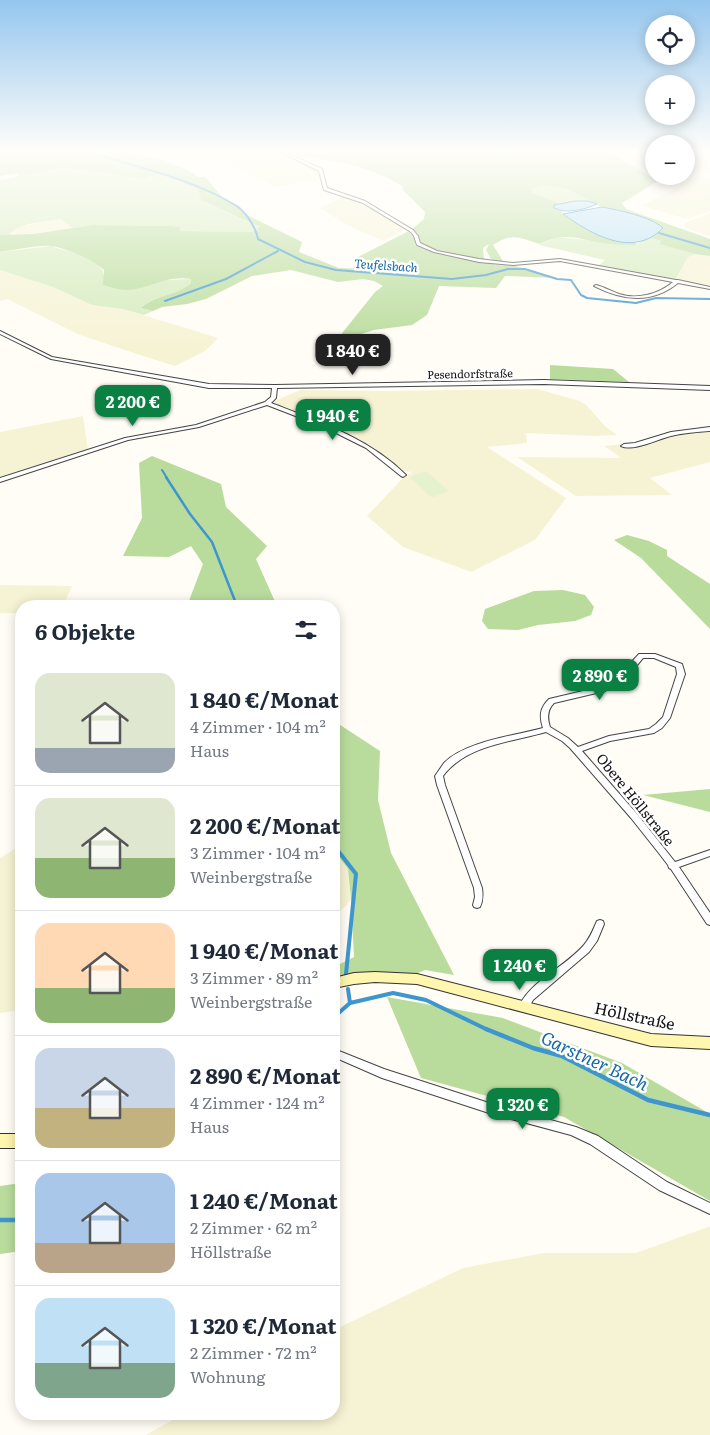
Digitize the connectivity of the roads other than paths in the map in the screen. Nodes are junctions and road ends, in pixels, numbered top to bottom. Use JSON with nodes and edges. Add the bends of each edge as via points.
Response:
{"nodes":[{"id":1,"x":390,"y":218,"type":"edge"},
{"id":2,"x":678,"y":281,"type":"junction"},
{"id":3,"x":596,"y":286,"type":"dead end"},
{"id":4,"x":710,"y":288,"type":"edge"},
{"id":5,"x":0,"y":332,"type":"edge"},
{"id":6,"x":275,"y":387,"type":"junction"},
{"id":7,"x":710,"y":388,"type":"edge"},
{"id":8,"x":267,"y":403,"type":"junction"},
{"id":9,"x":710,"y":429,"type":"edge"},
{"id":10,"x":627,"y":444,"type":"dead end"},
{"id":11,"x":403,"y":475,"type":"dead end"},
{"id":12,"x":0,"y":480,"type":"edge"},
{"id":13,"x":547,"y":729,"type":"junction"},
{"id":14,"x":577,"y":750,"type":"junction"},
{"id":15,"x":710,"y":853,"type":"edge"},
{"id":16,"x":672,"y":866,"type":"junction"},
{"id":17,"x":477,"y":905,"type":"dead end"},
{"id":18,"x":710,"y":921,"type":"edge"},
{"id":19,"x":600,"y":924,"type":"dead end"},
{"id":20,"x":340,"y":982,"type":"edge"},
{"id":21,"x":524,"y":1006,"type":"junction"},
{"id":22,"x":710,"y":1044,"type":"edge"},
{"id":23,"x":340,"y":1056,"type":"edge"},
{"id":24,"x":15,"y":1140,"type":"edge"},
{"id":25,"x":0,"y":1141,"type":"edge"},
{"id":26,"x":710,"y":1209,"type":"edge"}],
"edges":[{"from":1,"to":2,"type":"street","via":[[412,231],[418,244],[430,250],[503,264],[560,260]]},
{"from":2,"to":3,"type":"street","via":[[664,292],[633,296],[619,295]]},
{"from":2,"to":4,"type":"street"},
{"from":5,"to":6,"type":"street","name":"Pesendorfstraße","via":[[51,358],[209,386]]},
{"from":6,"to":7,"type":"street","name":"Pesendorfstraße","via":[[544,382]]},
{"from":6,"to":8,"type":"street","via":[[273,398]]},
{"from":8,"to":11,"type":"street","via":[[359,443]]},
{"from":8,"to":12,"type":"street","via":[[204,424],[127,439]]},
{"from":9,"to":10,"type":"street"},
{"from":13,"to":14,"type":"street","name":"Obere Höllstraße","via":[[566,738]]},
{"from":13,"to":14,"type":"street","name":"Obere Höllstraße","via":[[544,712],[552,701],[602,689],[626,673],[641,656],[655,656],[679,666],[681,674],[666,718],[659,726],[651,731],[609,738]]},
{"from":13,"to":17,"type":"street","via":[[470,750],[449,763],[439,776],[478,888],[480,897]]},
{"from":14,"to":16,"type":"street","name":"Obere Höllstraße","via":[[632,812]]},
{"from":15,"to":16,"type":"street","name":"Obere Höllstraße"},
{"from":16,"to":18,"type":"street","name":"Obere Höllstraße"},
{"from":19,"to":21,"type":"street","via":[[586,949],[530,997]]},
{"from":20,"to":21,"type":"street","name":"Höllstraße","via":[[357,978],[408,978]]},
{"from":21,"to":22,"type":"street","name":"Höllstraße","via":[[651,1040]]},
{"from":23,"to":26,"type":"street","via":[[382,1073],[489,1108],[572,1130],[594,1140],[642,1174]]},
{"from":24,"to":25,"type":"street"}]}
